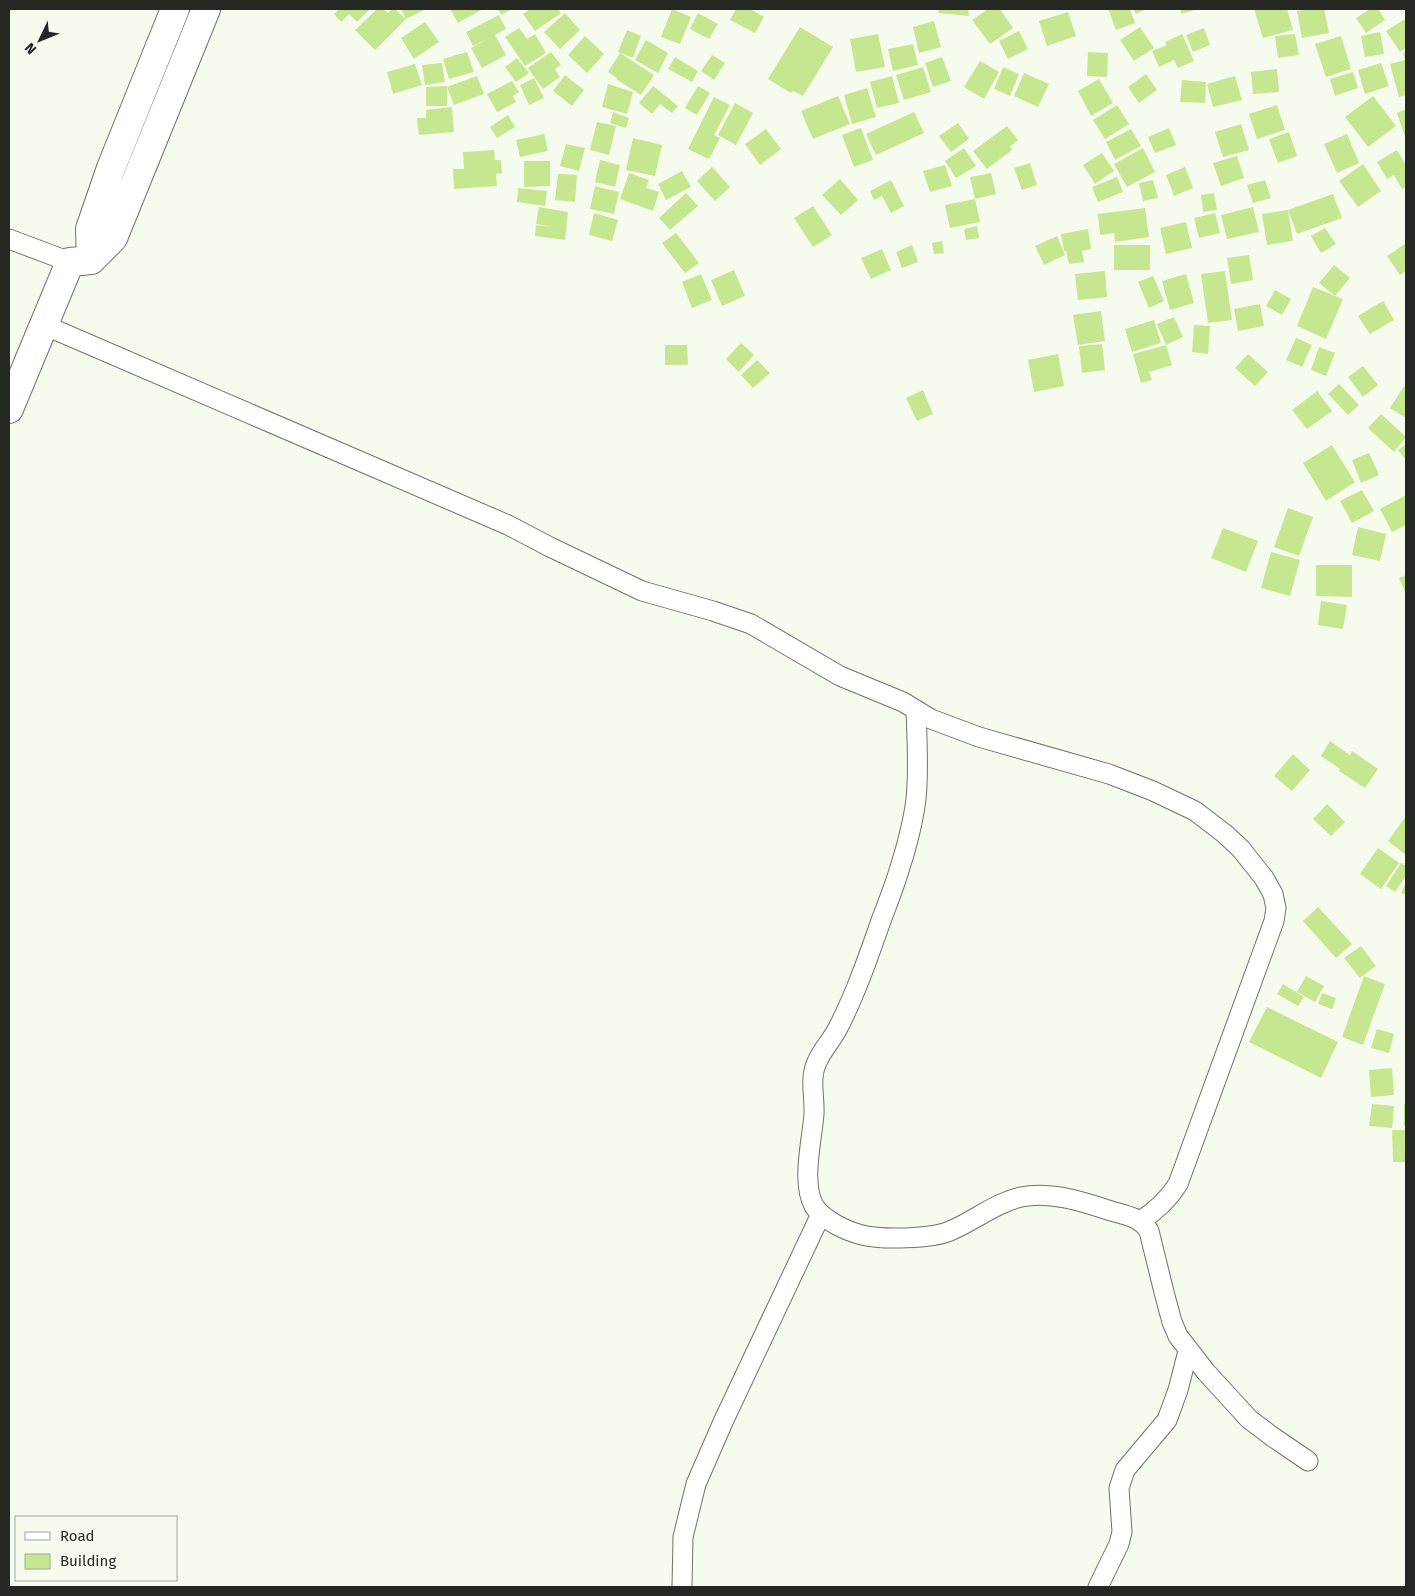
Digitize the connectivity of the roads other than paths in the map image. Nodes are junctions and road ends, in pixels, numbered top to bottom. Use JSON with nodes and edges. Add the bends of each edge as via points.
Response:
{"nodes":[{"id":1,"x":175,"y":9,"type":"edge"},
{"id":2,"x":206,"y":9,"type":"edge"},
{"id":3,"x":9,"y":239,"type":"edge"},
{"id":4,"x":80,"y":261,"type":"junction"},
{"id":5,"x":44,"y":325,"type":"junction"},
{"id":6,"x":9,"y":409,"type":"edge"},
{"id":7,"x":916,"y":711,"type":"junction"},
{"id":8,"x":821,"y":1214,"type":"junction"},
{"id":9,"x":1140,"y":1221,"type":"junction"},
{"id":10,"x":1188,"y":1351,"type":"junction"},
{"id":11,"x":1308,"y":1461,"type":"dead end"},
{"id":12,"x":682,"y":1587,"type":"edge"},
{"id":13,"x":1098,"y":1587,"type":"edge"}],
"edges":[{"from":1,"to":4,"type":"street","via":[[111,168]]},
{"from":2,"to":4,"type":"street","via":[[113,238]]},
{"from":3,"to":4,"type":"street"},
{"from":4,"to":5,"type":"street"},
{"from":5,"to":6,"type":"street"},
{"from":5,"to":7,"type":"street","via":[[508,525],[642,591],[751,624],[840,676],[903,702]]},
{"from":7,"to":8,"type":"street","via":[[916,801],[902,863],[864,971],[813,1074],[814,1113],[808,1173],[810,1194]]},
{"from":7,"to":9,"type":"street","via":[[979,736],[1109,774],[1195,811],[1241,849],[1273,894],[1274,921],[1178,1184],[1161,1206]]},
{"from":8,"to":9,"type":"street","via":[[864,1236],[931,1236],[948,1232],[1008,1201],[1041,1195],[1082,1202]]},
{"from":8,"to":12,"type":"street","via":[[696,1484],[683,1537]]},
{"from":9,"to":10,"type":"street","via":[[1151,1236],[1172,1322]]},
{"from":10,"to":11,"type":"street","via":[[1249,1419]]},
{"from":10,"to":13,"type":"street","via":[[1167,1420],[1125,1470],[1119,1488],[1122,1532]]}]}
